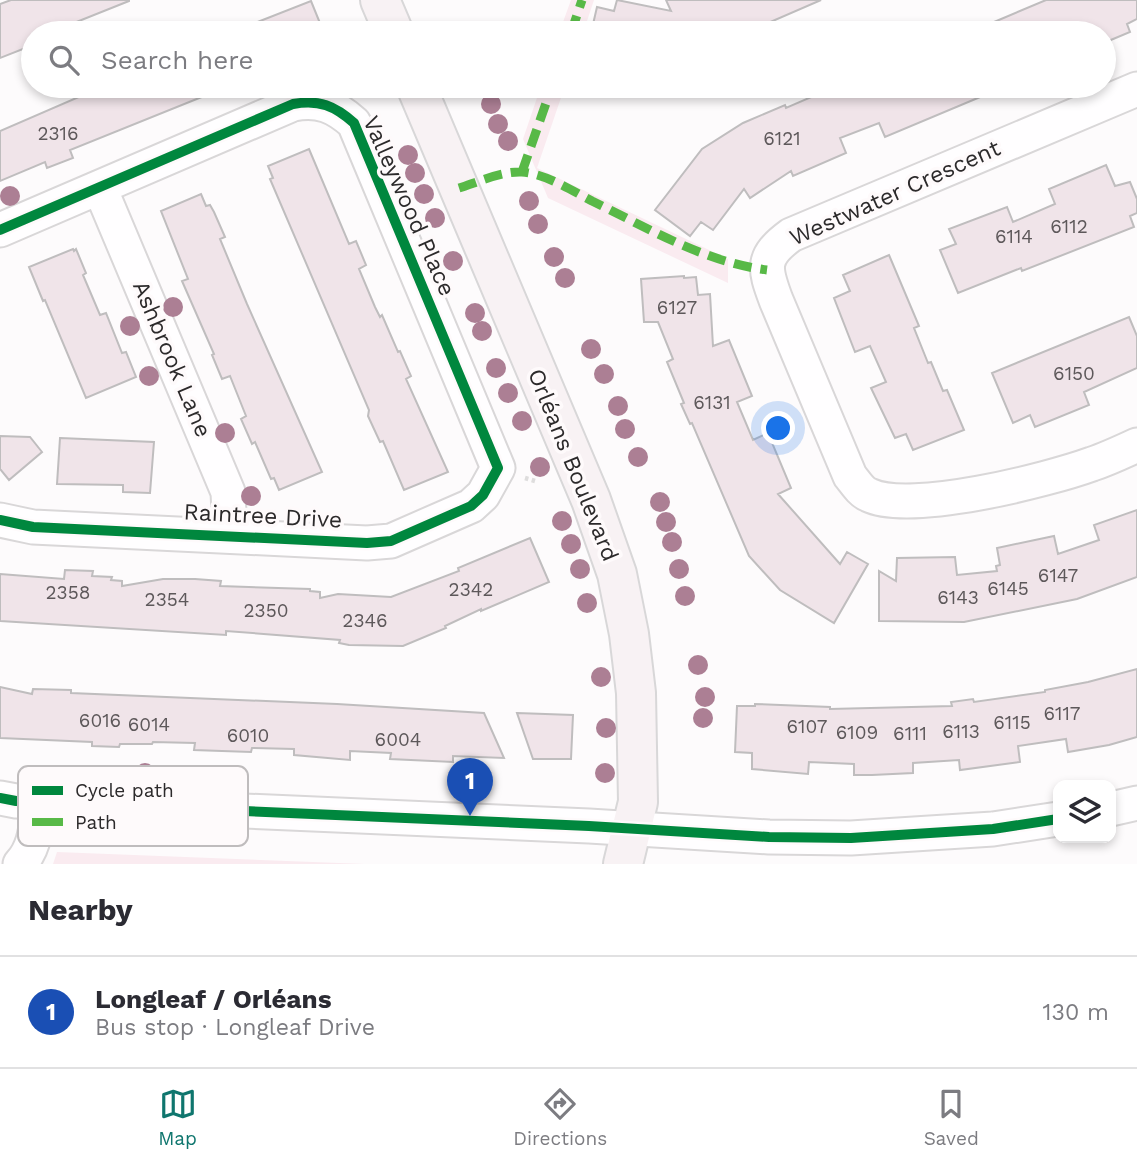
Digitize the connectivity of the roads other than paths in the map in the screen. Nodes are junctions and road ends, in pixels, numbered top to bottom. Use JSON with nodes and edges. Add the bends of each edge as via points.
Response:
{"nodes":[{"id":1,"x":380,"y":0,"type":"edge"},
{"id":2,"x":389,"y":21,"type":"edge"},
{"id":3,"x":1137,"y":89,"type":"edge"},
{"id":4,"x":421,"y":98,"type":"edge"},
{"id":5,"x":1116,"y":98,"type":"edge"},
{"id":6,"x":1116,"y":98,"type":"edge"},
{"id":7,"x":100,"y":188,"type":"junction"},
{"id":8,"x":0,"y":230,"type":"edge"},
{"id":9,"x":1137,"y":445,"type":"edge"},
{"id":10,"x":498,"y":468,"type":"joint"},
{"id":11,"x":0,"y":520,"type":"edge"},
{"id":12,"x":230,"y":535,"type":"junction"},
{"id":13,"x":0,"y":797,"type":"edge"},
{"id":14,"x":18,"y":799,"type":"edge"},
{"id":15,"x":1137,"y":803,"type":"edge"},
{"id":16,"x":1116,"y":808,"type":"edge"},
{"id":17,"x":248,"y":818,"type":"edge"},
{"id":18,"x":1053,"y":820,"type":"edge"},
{"id":19,"x":32,"y":846,"type":"edge"},
{"id":20,"x":627,"y":846,"type":"edge"},
{"id":21,"x":20,"y":864,"type":"edge"}],
"edges":[{"from":1,"to":2,"type":"main road"},
{"from":3,"to":6,"type":"street","name":"Westwater Crescent"},
{"from":4,"to":20,"type":"main road","name":"Orléans Boulevard","via":[[591,500],[617,575],[636,693],[638,802]]},
{"from":5,"to":9,"type":"street","name":"Westwater Crescent","via":[[791,235],[769,255],[767,270],[850,476],[866,494],[888,501],[929,500],[1010,488]]},
{"from":7,"to":8,"type":"street","name":"Valleywood Place"},
{"from":7,"to":10,"type":"street","name":"Valleywood Place","via":[[293,104],[323,103],[340,111],[354,123]]},
{"from":7,"to":12,"type":"street","name":"Ashbrook Lane","via":[[228,492]]},
{"from":10,"to":12,"type":"street","name":"Raintree Drive","via":[[471,506],[391,541]]},
{"from":11,"to":12,"type":"street","name":"Raintree Drive","via":[[33,527]]},
{"from":13,"to":14,"type":"street"},
{"from":15,"to":16,"type":"street"},
{"from":17,"to":20,"type":"street"},
{"from":18,"to":20,"type":"street","via":[[993,829],[851,838],[769,837]]},
{"from":19,"to":21,"type":"street"}]}
